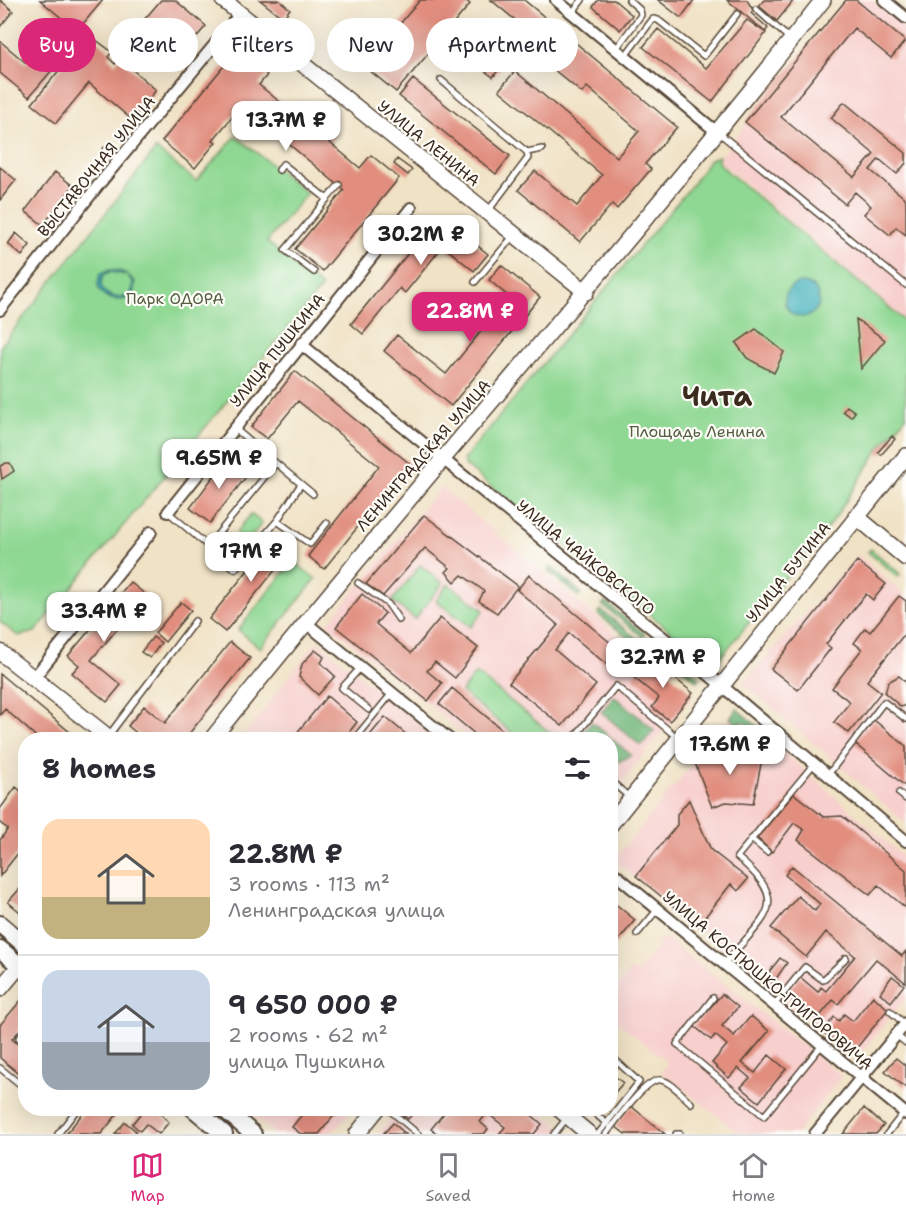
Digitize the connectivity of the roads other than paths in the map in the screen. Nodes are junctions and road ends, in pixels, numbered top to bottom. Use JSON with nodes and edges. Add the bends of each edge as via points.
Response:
{"nodes":[{"id":1,"x":223,"y":0,"type":"edge"},
{"id":2,"x":556,"y":0,"type":"edge"},
{"id":3,"x":582,"y":0,"type":"edge"},
{"id":4,"x":630,"y":0,"type":"edge"},
{"id":5,"x":823,"y":0,"type":"edge"},
{"id":6,"x":884,"y":0,"type":"edge"},
{"id":7,"x":756,"y":9,"type":"dead end"},
{"id":8,"x":572,"y":13,"type":"junction"},
{"id":9,"x":240,"y":14,"type":"junction"},
{"id":10,"x":737,"y":14,"type":"dead end"},
{"id":11,"x":906,"y":18,"type":"edge"},
{"id":12,"x":791,"y":40,"type":"junction"},
{"id":13,"x":621,"y":53,"type":"junction"},
{"id":14,"x":441,"y":80,"type":"dead end"},
{"id":15,"x":718,"y":132,"type":"junction"},
{"id":16,"x":542,"y":149,"type":"dead end"},
{"id":17,"x":106,"y":150,"type":"dead end"},
{"id":18,"x":526,"y":152,"type":"junction"},
{"id":19,"x":119,"y":160,"type":"junction"},
{"id":20,"x":279,"y":170,"type":"dead end"},
{"id":21,"x":339,"y":185,"type":"dead end"},
{"id":22,"x":327,"y":199,"type":"junction"},
{"id":23,"x":411,"y":208,"type":"dead end"},
{"id":24,"x":487,"y":213,"type":"junction"},
{"id":25,"x":515,"y":235,"type":"junction"},
{"id":26,"x":314,"y":272,"type":"dead end"},
{"id":27,"x":475,"y":282,"type":"dead end"},
{"id":28,"x":906,"y":285,"type":"edge"},
{"id":29,"x":586,"y":292,"type":"junction"},
{"id":30,"x":0,"y":309,"type":"edge"},
{"id":31,"x":301,"y":344,"type":"junction"},
{"id":32,"x":234,"y":428,"type":"junction"},
{"id":33,"x":906,"y":456,"type":"edge"},
{"id":34,"x":443,"y":458,"type":"junction"},
{"id":35,"x":276,"y":463,"type":"junction"},
{"id":36,"x":301,"y":484,"type":"junction"},
{"id":37,"x":313,"y":494,"type":"dead end"},
{"id":38,"x":168,"y":512,"type":"joint"},
{"id":39,"x":856,"y":516,"type":"junction"},
{"id":40,"x":277,"y":521,"type":"junction"},
{"id":41,"x":327,"y":523,"type":"dead end"},
{"id":42,"x":151,"y":532,"type":"dead end"},
{"id":43,"x":208,"y":546,"type":"junction"},
{"id":44,"x":906,"y":558,"type":"edge"},
{"id":45,"x":358,"y":583,"type":"dead end"},
{"id":46,"x":399,"y":620,"type":"dead end"},
{"id":47,"x":195,"y":621,"type":"dead end"},
{"id":48,"x":305,"y":622,"type":"junction"},
{"id":49,"x":0,"y":652,"type":"edge"},
{"id":50,"x":361,"y":667,"type":"junction"},
{"id":51,"x":33,"y":679,"type":"junction"},
{"id":52,"x":720,"y":686,"type":"junction"},
{"id":53,"x":392,"y":693,"type":"junction"},
{"id":54,"x":369,"y":710,"type":"dead end"},
{"id":55,"x":906,"y":719,"type":"edge"},
{"id":56,"x":102,"y":732,"type":"edge"},
{"id":57,"x":114,"y":732,"type":"edge"},
{"id":58,"x":217,"y":732,"type":"edge"},
{"id":59,"x":360,"y":732,"type":"dead end"},
{"id":60,"x":440,"y":732,"type":"edge"},
{"id":61,"x":579,"y":732,"type":"edge"},
{"id":62,"x":679,"y":739,"type":"junction"},
{"id":63,"x":813,"y":765,"type":"junction"},
{"id":64,"x":827,"y":777,"type":"junction"},
{"id":65,"x":618,"y":787,"type":"edge"},
{"id":66,"x":899,"y":793,"type":"dead end"},
{"id":67,"x":631,"y":799,"type":"junction"},
{"id":68,"x":906,"y":799,"type":"edge"},
{"id":69,"x":618,"y":815,"type":"edge"},
{"id":70,"x":751,"y":839,"type":"junction"},
{"id":71,"x":906,"y":841,"type":"edge"},
{"id":72,"x":767,"y":852,"type":"dead end"},
{"id":73,"x":618,"y":876,"type":"edge"},
{"id":74,"x":658,"y":909,"type":"junction"},
{"id":75,"x":0,"y":924,"type":"edge"},
{"id":76,"x":637,"y":934,"type":"dead end"},
{"id":77,"x":18,"y":939,"type":"edge"},
{"id":78,"x":0,"y":950,"type":"edge"},
{"id":79,"x":846,"y":958,"type":"dead end"},
{"id":80,"x":18,"y":962,"type":"edge"},
{"id":81,"x":724,"y":964,"type":"junction"},
{"id":82,"x":18,"y":970,"type":"edge"},
{"id":83,"x":0,"y":989,"type":"edge"},
{"id":84,"x":713,"y":998,"type":"dead end"},
{"id":85,"x":774,"y":1005,"type":"junction"},
{"id":86,"x":890,"y":1011,"type":"dead end"},
{"id":87,"x":905,"y":1023,"type":"edge"},
{"id":88,"x":896,"y":1035,"type":"junction"},
{"id":89,"x":906,"y":1043,"type":"edge"},
{"id":90,"x":822,"y":1045,"type":"junction"},
{"id":91,"x":618,"y":1062,"type":"edge"},
{"id":92,"x":0,"y":1068,"type":"edge"},
{"id":93,"x":861,"y":1077,"type":"junction"},
{"id":94,"x":18,"y":1083,"type":"edge"},
{"id":95,"x":691,"y":1103,"type":"dead end"},
{"id":96,"x":618,"y":1110,"type":"edge"},
{"id":97,"x":905,"y":1113,"type":"edge"},
{"id":98,"x":72,"y":1116,"type":"edge"},
{"id":99,"x":203,"y":1116,"type":"edge"},
{"id":100,"x":233,"y":1116,"type":"edge"},
{"id":101,"x":372,"y":1116,"type":"edge"},
{"id":102,"x":397,"y":1116,"type":"edge"},
{"id":103,"x":562,"y":1116,"type":"edge"},
{"id":104,"x":567,"y":1116,"type":"edge"},
{"id":105,"x":598,"y":1116,"type":"edge"},
{"id":106,"x":613,"y":1116,"type":"edge"},
{"id":107,"x":607,"y":1124,"type":"junction"},
{"id":108,"x":58,"y":1134,"type":"edge"},
{"id":109,"x":224,"y":1134,"type":"edge"},
{"id":110,"x":254,"y":1134,"type":"edge"},
{"id":111,"x":357,"y":1134,"type":"edge"},
{"id":112,"x":418,"y":1134,"type":"edge"},
{"id":113,"x":554,"y":1134,"type":"edge"},
{"id":114,"x":589,"y":1134,"type":"edge"},
{"id":115,"x":598,"y":1134,"type":"edge"},
{"id":116,"x":606,"y":1134,"type":"edge"},
{"id":117,"x":814,"y":1134,"type":"edge"},
{"id":118,"x":887,"y":1134,"type":"edge"}],
"edges":[{"from":1,"to":9,"type":"main road","name":"УЛИЦА ЛЕНИНА"},
{"from":2,"to":8,"type":"street"},
{"from":3,"to":8,"type":"lane"},
{"from":4,"to":13,"type":"lane","via":[[641,15]]},
{"from":5,"to":12,"type":"main road","name":"ЛЕНИНГРАДСКАЯ УЛИЦА"},
{"from":6,"to":11,"type":"street"},
{"from":7,"to":12,"type":"lane"},
{"from":8,"to":13,"type":"street"},
{"from":9,"to":19,"type":"street","name":"ВЫСТАВОЧНАЯ УЛИЦА"},
{"from":9,"to":24,"type":"main road","name":"УЛИЦА ЛЕНИНА"},
{"from":10,"to":13,"type":"lane","via":[[704,56],[652,19]]},
{"from":12,"to":15,"type":"main road","name":"ЛЕНИНГРАДСКАЯ УЛИЦА"},
{"from":13,"to":15,"type":"street"},
{"from":14,"to":18,"type":"lane"},
{"from":15,"to":28,"type":"lane"},
{"from":15,"to":29,"type":"main road","name":"ЛЕНИНГРАДСКАЯ УЛИЦА"},
{"from":16,"to":18,"type":"lane"},
{"from":17,"to":19,"type":"lane"},
{"from":18,"to":24,"type":"lane","via":[[528,158]]},
{"from":19,"to":30,"type":"street","name":"ВЫСТАВОЧНАЯ УЛИЦА"},
{"from":20,"to":22,"type":"lane","via":[[283,164]]},
{"from":21,"to":22,"type":"lane"},
{"from":22,"to":26,"type":"lane","via":[[285,250]]},
{"from":23,"to":31,"type":"street","name":"УЛИЦА ПУШКИНА"},
{"from":24,"to":25,"type":"main road","name":"УЛИЦА ЛЕНИНА"},
{"from":25,"to":27,"type":"lane"},
{"from":25,"to":29,"type":"main road","name":"УЛИЦА ЛЕНИНА"},
{"from":29,"to":34,"type":"main road","name":"ЛЕНИНГРАДСКАЯ УЛИЦА"},
{"from":31,"to":32,"type":"street","name":"УЛИЦА ПУШКИНА"},
{"from":31,"to":34,"type":"street","name":"УЛИЦА ЧАЙКОВСКОГО"},
{"from":32,"to":35,"type":"lane"},
{"from":32,"to":38,"type":"street","name":"УЛИЦА ПУШКИНА"},
{"from":33,"to":39,"type":"main road","name":"УЛИЦА БУТИНА"},
{"from":34,"to":48,"type":"main road","name":"ЛЕНИНГРАДСКАЯ УЛИЦА"},
{"from":34,"to":52,"type":"street","name":"УЛИЦА ЧАЙКОВСКОГО"},
{"from":35,"to":36,"type":"lane"},
{"from":35,"to":43,"type":"lane"},
{"from":36,"to":37,"type":"lane"},
{"from":36,"to":40,"type":"lane"},
{"from":38,"to":43,"type":"lane"},
{"from":39,"to":44,"type":"main road"},
{"from":39,"to":52,"type":"main road","name":"УЛИЦА БУТИНА"},
{"from":40,"to":41,"type":"lane","via":[[310,543]]},
{"from":40,"to":43,"type":"lane","via":[[235,568]]},
{"from":42,"to":51,"type":"street"},
{"from":45,"to":46,"type":"lane","via":[[388,604]]},
{"from":47,"to":57,"type":"lane"},
{"from":48,"to":50,"type":"street"},
{"from":48,"to":58,"type":"main road","name":"ЛЕНИНГРАДСКАЯ УЛИЦА"},
{"from":49,"to":51,"type":"main road"},
{"from":50,"to":53,"type":"street"},
{"from":50,"to":54,"type":"lane","via":[[342,688]]},
{"from":51,"to":56,"type":"main road"},
{"from":52,"to":62,"type":"main road","name":"УЛИЦА БУТИНА"},
{"from":52,"to":63,"type":"street","name":"УЛИЦА ЧАЙКОВСКОГО"},
{"from":53,"to":59,"type":"lane"},
{"from":53,"to":60,"type":"street"},
{"from":55,"to":64,"type":"lane","via":[[884,702]]},
{"from":61,"to":62,"type":"lane","via":[[616,686]]},
{"from":62,"to":67,"type":"main road","name":"УЛИЦА БУТИНА"},
{"from":63,"to":64,"type":"street","name":"УЛИЦА ЧАЙКОВСКОГО"},
{"from":63,"to":70,"type":"lane"},
{"from":64,"to":71,"type":"street","name":"УЛИЦА ЧАЙКОВСКОГО"},
{"from":65,"to":67,"type":"lane"},
{"from":66,"to":68,"type":"lane"},
{"from":67,"to":69,"type":"main road","name":"УЛИЦА БУТИНА"},
{"from":70,"to":72,"type":"lane"},
{"from":70,"to":81,"type":"lane","via":[[737,857],[760,876],[770,903],[766,914]]},
{"from":73,"to":74,"type":"street","name":"УЛИЦА КОСТЮШКО-ГРИГОРОВИЧА"},
{"from":74,"to":76,"type":"lane"},
{"from":74,"to":81,"type":"street","name":"УЛИЦА КОСТЮШКО-ГРИГОРОВИЧА"},
{"from":75,"to":77,"type":"main road"},
{"from":78,"to":80,"type":"main road"},
{"from":79,"to":85,"type":"lane","via":[[823,980],[805,967]]},
{"from":81,"to":85,"type":"street","name":"УЛИЦА КОСТЮШКО-ГРИГОРОВИЧА"},
{"from":82,"to":83,"type":"main road"},
{"from":84,"to":90,"type":"lane","via":[[677,1044],[765,1116]]},
{"from":85,"to":90,"type":"street","name":"УЛИЦА КОСТЮШКО-ГРИГОРОВИЧА"},
{"from":86,"to":87,"type":"lane"},
{"from":87,"to":88,"type":"street"},
{"from":88,"to":89,"type":"lane"},
{"from":88,"to":93,"type":"street"},
{"from":90,"to":93,"type":"street","name":"УЛИЦА КОСТЮШКО-ГРИГОРОВИЧА"},
{"from":91,"to":96,"type":"lane","via":[[639,1082]]},
{"from":92,"to":94,"type":"lane"},
{"from":93,"to":97,"type":"street","name":"УЛИЦА КОСТЮШКО-ГРИГОРОВИЧА"},
{"from":93,"to":117,"type":"street"},
{"from":95,"to":116,"type":"lane","via":[[664,1080],[656,1079],[646,1085]]},
{"from":97,"to":118,"type":"lane"},
{"from":98,"to":108,"type":"lane"},
{"from":99,"to":109,"type":"main road"},
{"from":100,"to":110,"type":"main road"},
{"from":101,"to":111,"type":"main road"},
{"from":102,"to":112,"type":"lane"},
{"from":103,"to":113,"type":"lane"},
{"from":104,"to":114,"type":"main road"},
{"from":105,"to":107,"type":"lane"},
{"from":106,"to":107,"type":"lane"},
{"from":107,"to":115,"type":"lane"}]}
